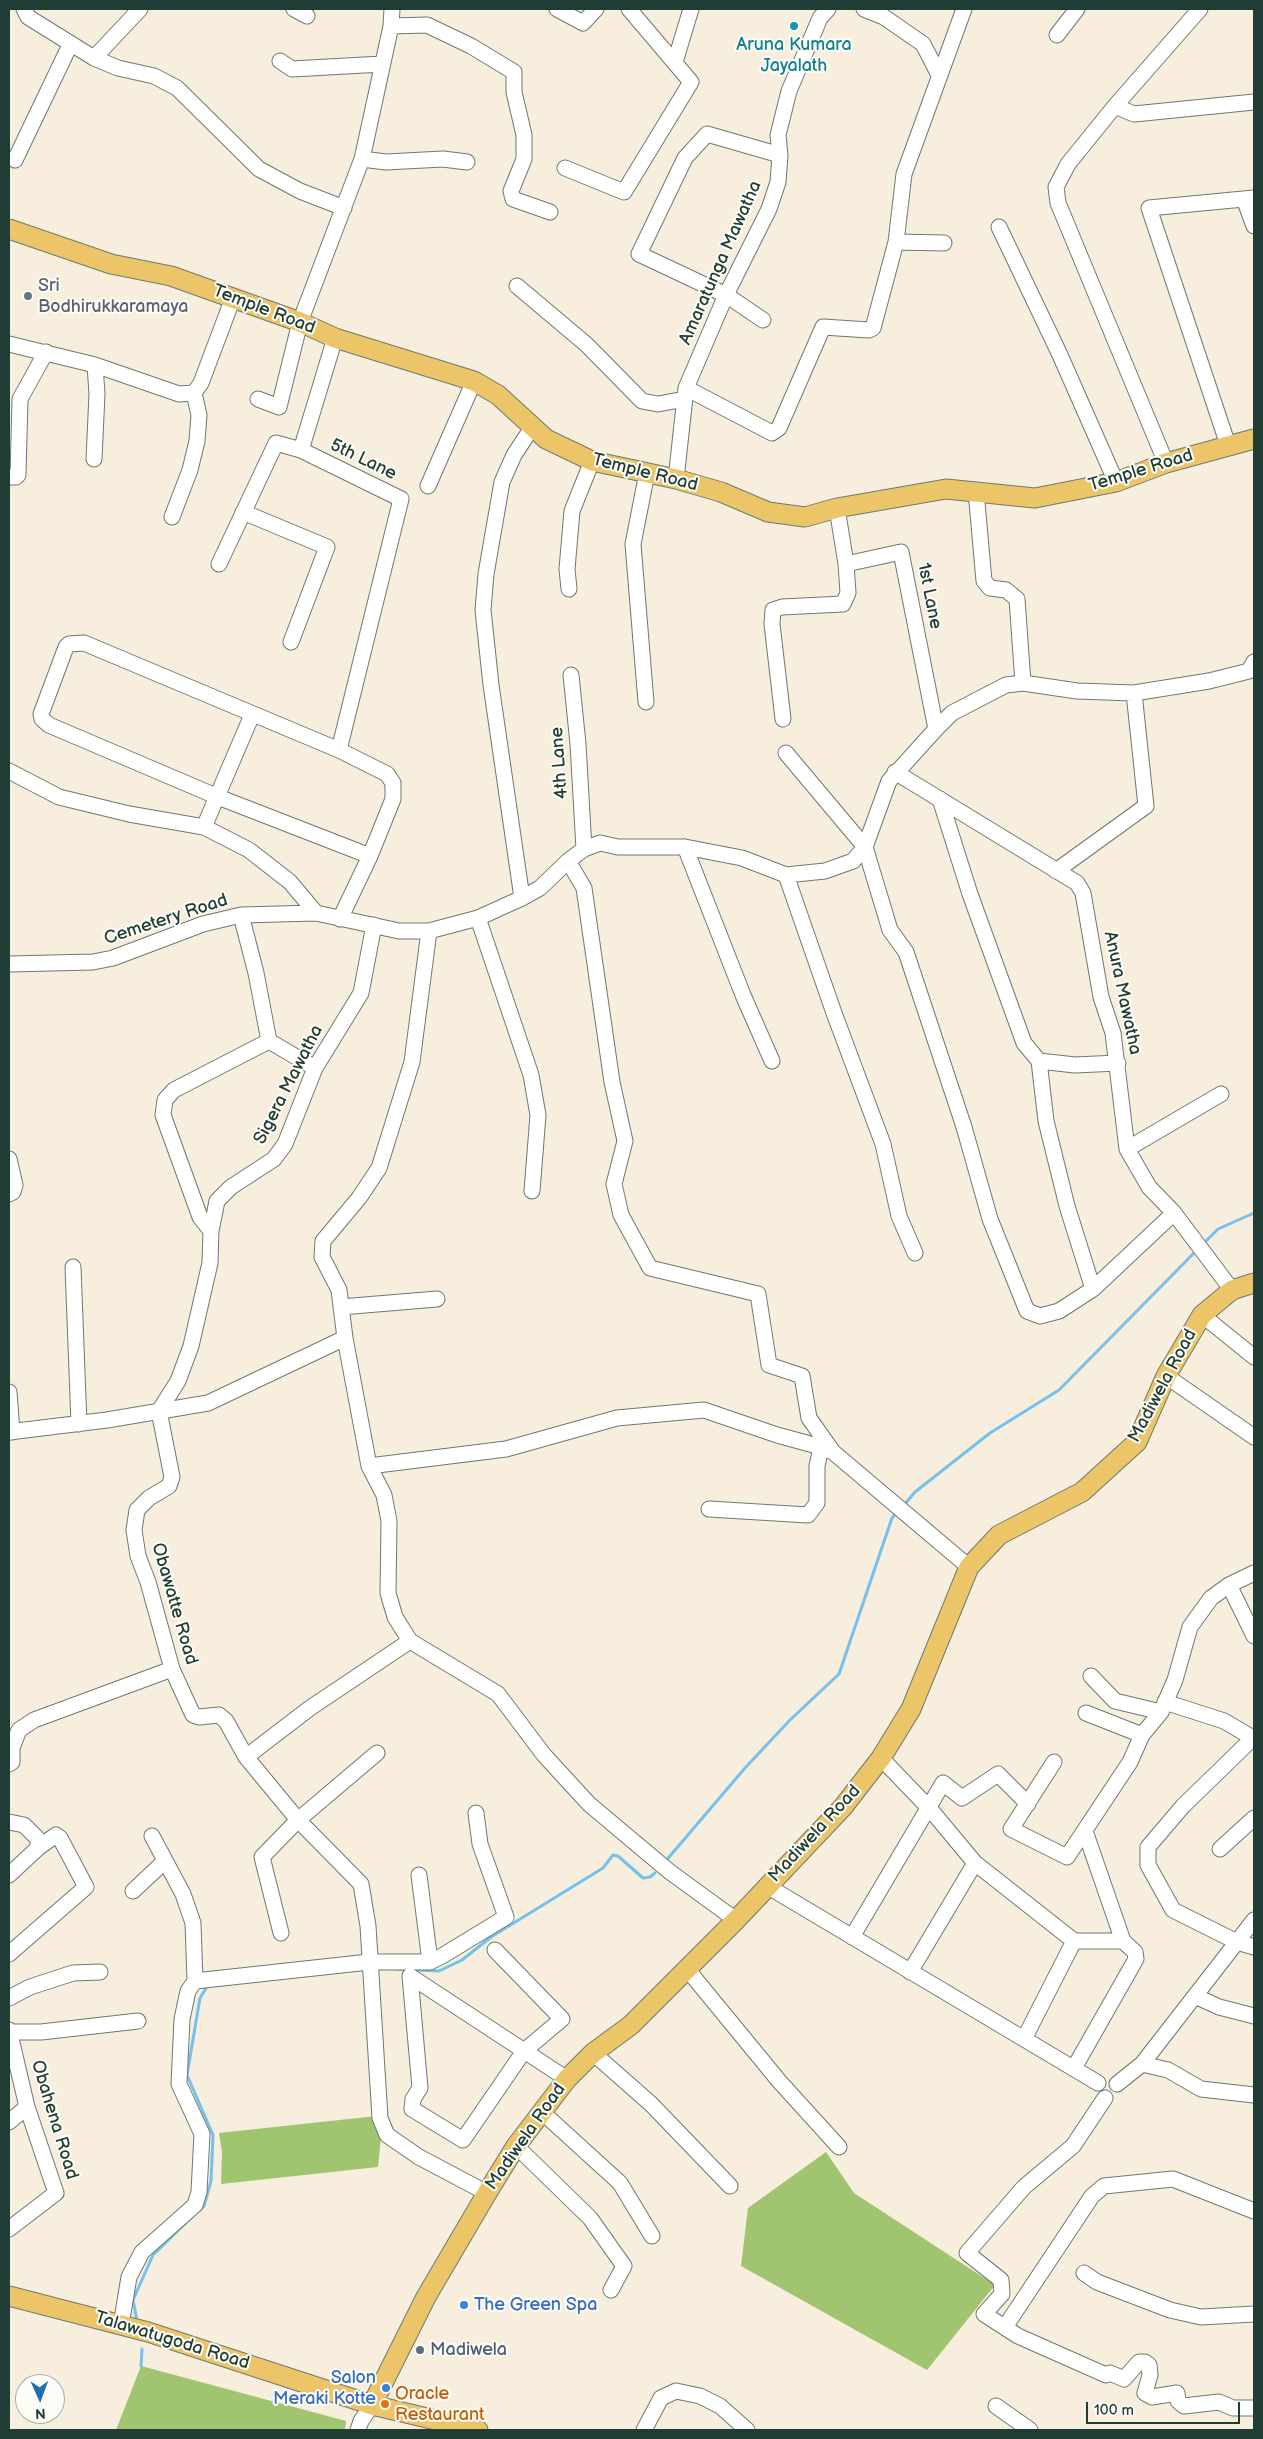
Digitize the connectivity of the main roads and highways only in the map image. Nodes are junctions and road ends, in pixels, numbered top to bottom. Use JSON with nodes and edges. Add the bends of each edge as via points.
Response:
{"nodes":[{"id":1,"x":9,"y":229,"type":"edge"},
{"id":2,"x":1254,"y":439,"type":"edge"},
{"id":3,"x":1254,"y":1282,"type":"edge"},
{"id":4,"x":9,"y":2296,"type":"edge"},
{"id":5,"x":372,"y":2405,"type":"junction"},
{"id":6,"x":478,"y":2430,"type":"edge"}],
"edges":[{"from":1,"to":2,"type":"main road","name":"Temple Road","via":[[111,264],[171,276],[300,322],[335,338],[474,381],[498,395],[546,439],[592,461],[721,492],[768,512],[805,517],[837,508],[946,489],[1035,498],[1116,482],[1166,463]]},
{"from":3,"to":5,"type":"main road","name":"Madiwela Road","via":[[1232,1290],[1202,1314],[1166,1376],[1137,1442],[1082,1492],[999,1535],[969,1567],[911,1710],[881,1758],[843,1807],[736,1920],[631,2024],[567,2079],[516,2146],[487,2193],[426,2297]]},
{"from":4,"to":5,"type":"main road","name":"Talawatugoda Road","via":[[229,2357]]},
{"from":5,"to":6,"type":"main road","name":"Talawatugoda Road"}]}
